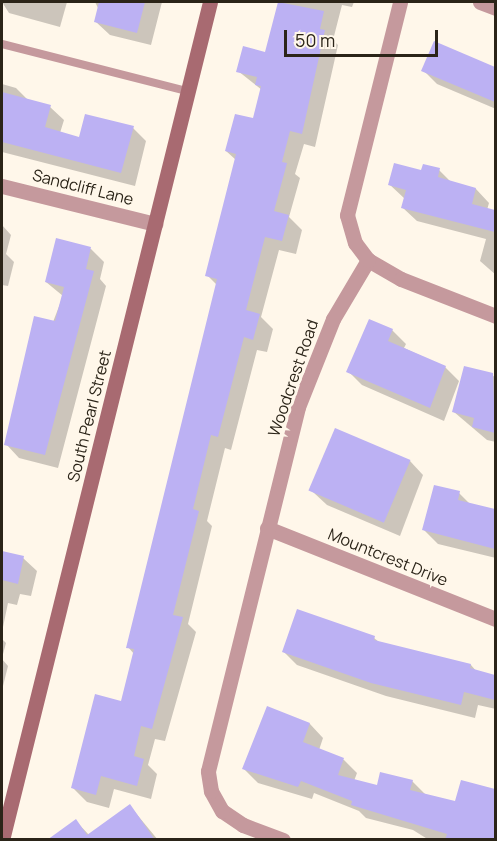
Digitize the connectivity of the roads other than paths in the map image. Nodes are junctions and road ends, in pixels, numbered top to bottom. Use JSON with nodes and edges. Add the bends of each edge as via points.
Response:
{"nodes":[{"id":1,"x":210,"y":2,"type":"edge"},
{"id":2,"x":400,"y":2,"type":"edge"},
{"id":3,"x":480,"y":2,"type":"edge"},
{"id":4,"x":495,"y":8,"type":"edge"},
{"id":5,"x":2,"y":44,"type":"edge"},
{"id":6,"x":187,"y":91,"type":"junction"},
{"id":7,"x":2,"y":186,"type":"edge"},
{"id":8,"x":155,"y":224,"type":"junction"},
{"id":9,"x":368,"y":260,"type":"junction"},
{"id":10,"x":495,"y":316,"type":"edge"},
{"id":11,"x":267,"y":528,"type":"junction"},
{"id":12,"x":495,"y":619,"type":"edge"},
{"id":13,"x":2,"y":840,"type":"edge"},
{"id":14,"x":283,"y":840,"type":"edge"}],
"edges":[{"from":1,"to":6,"type":"street","name":"South Pearl Street"},
{"from":2,"to":9,"type":"street","via":[[347,215],[355,243]]},
{"from":3,"to":4,"type":"street"},
{"from":5,"to":6,"type":"lane"},
{"from":6,"to":8,"type":"street","name":"South Pearl Street"},
{"from":7,"to":8,"type":"street","name":"Sandcliff Lane"},
{"from":8,"to":13,"type":"street","name":"South Pearl Street"},
{"from":9,"to":10,"type":"street","via":[[401,279]]},
{"from":9,"to":11,"type":"street","name":"Woodcrest Road","via":[[333,319],[298,407]]},
{"from":11,"to":12,"type":"street","name":"Mountcrest Drive"},
{"from":11,"to":14,"type":"street","name":"Woodcrest Road","via":[[208,771],[211,791],[222,811],[243,825]]}]}
